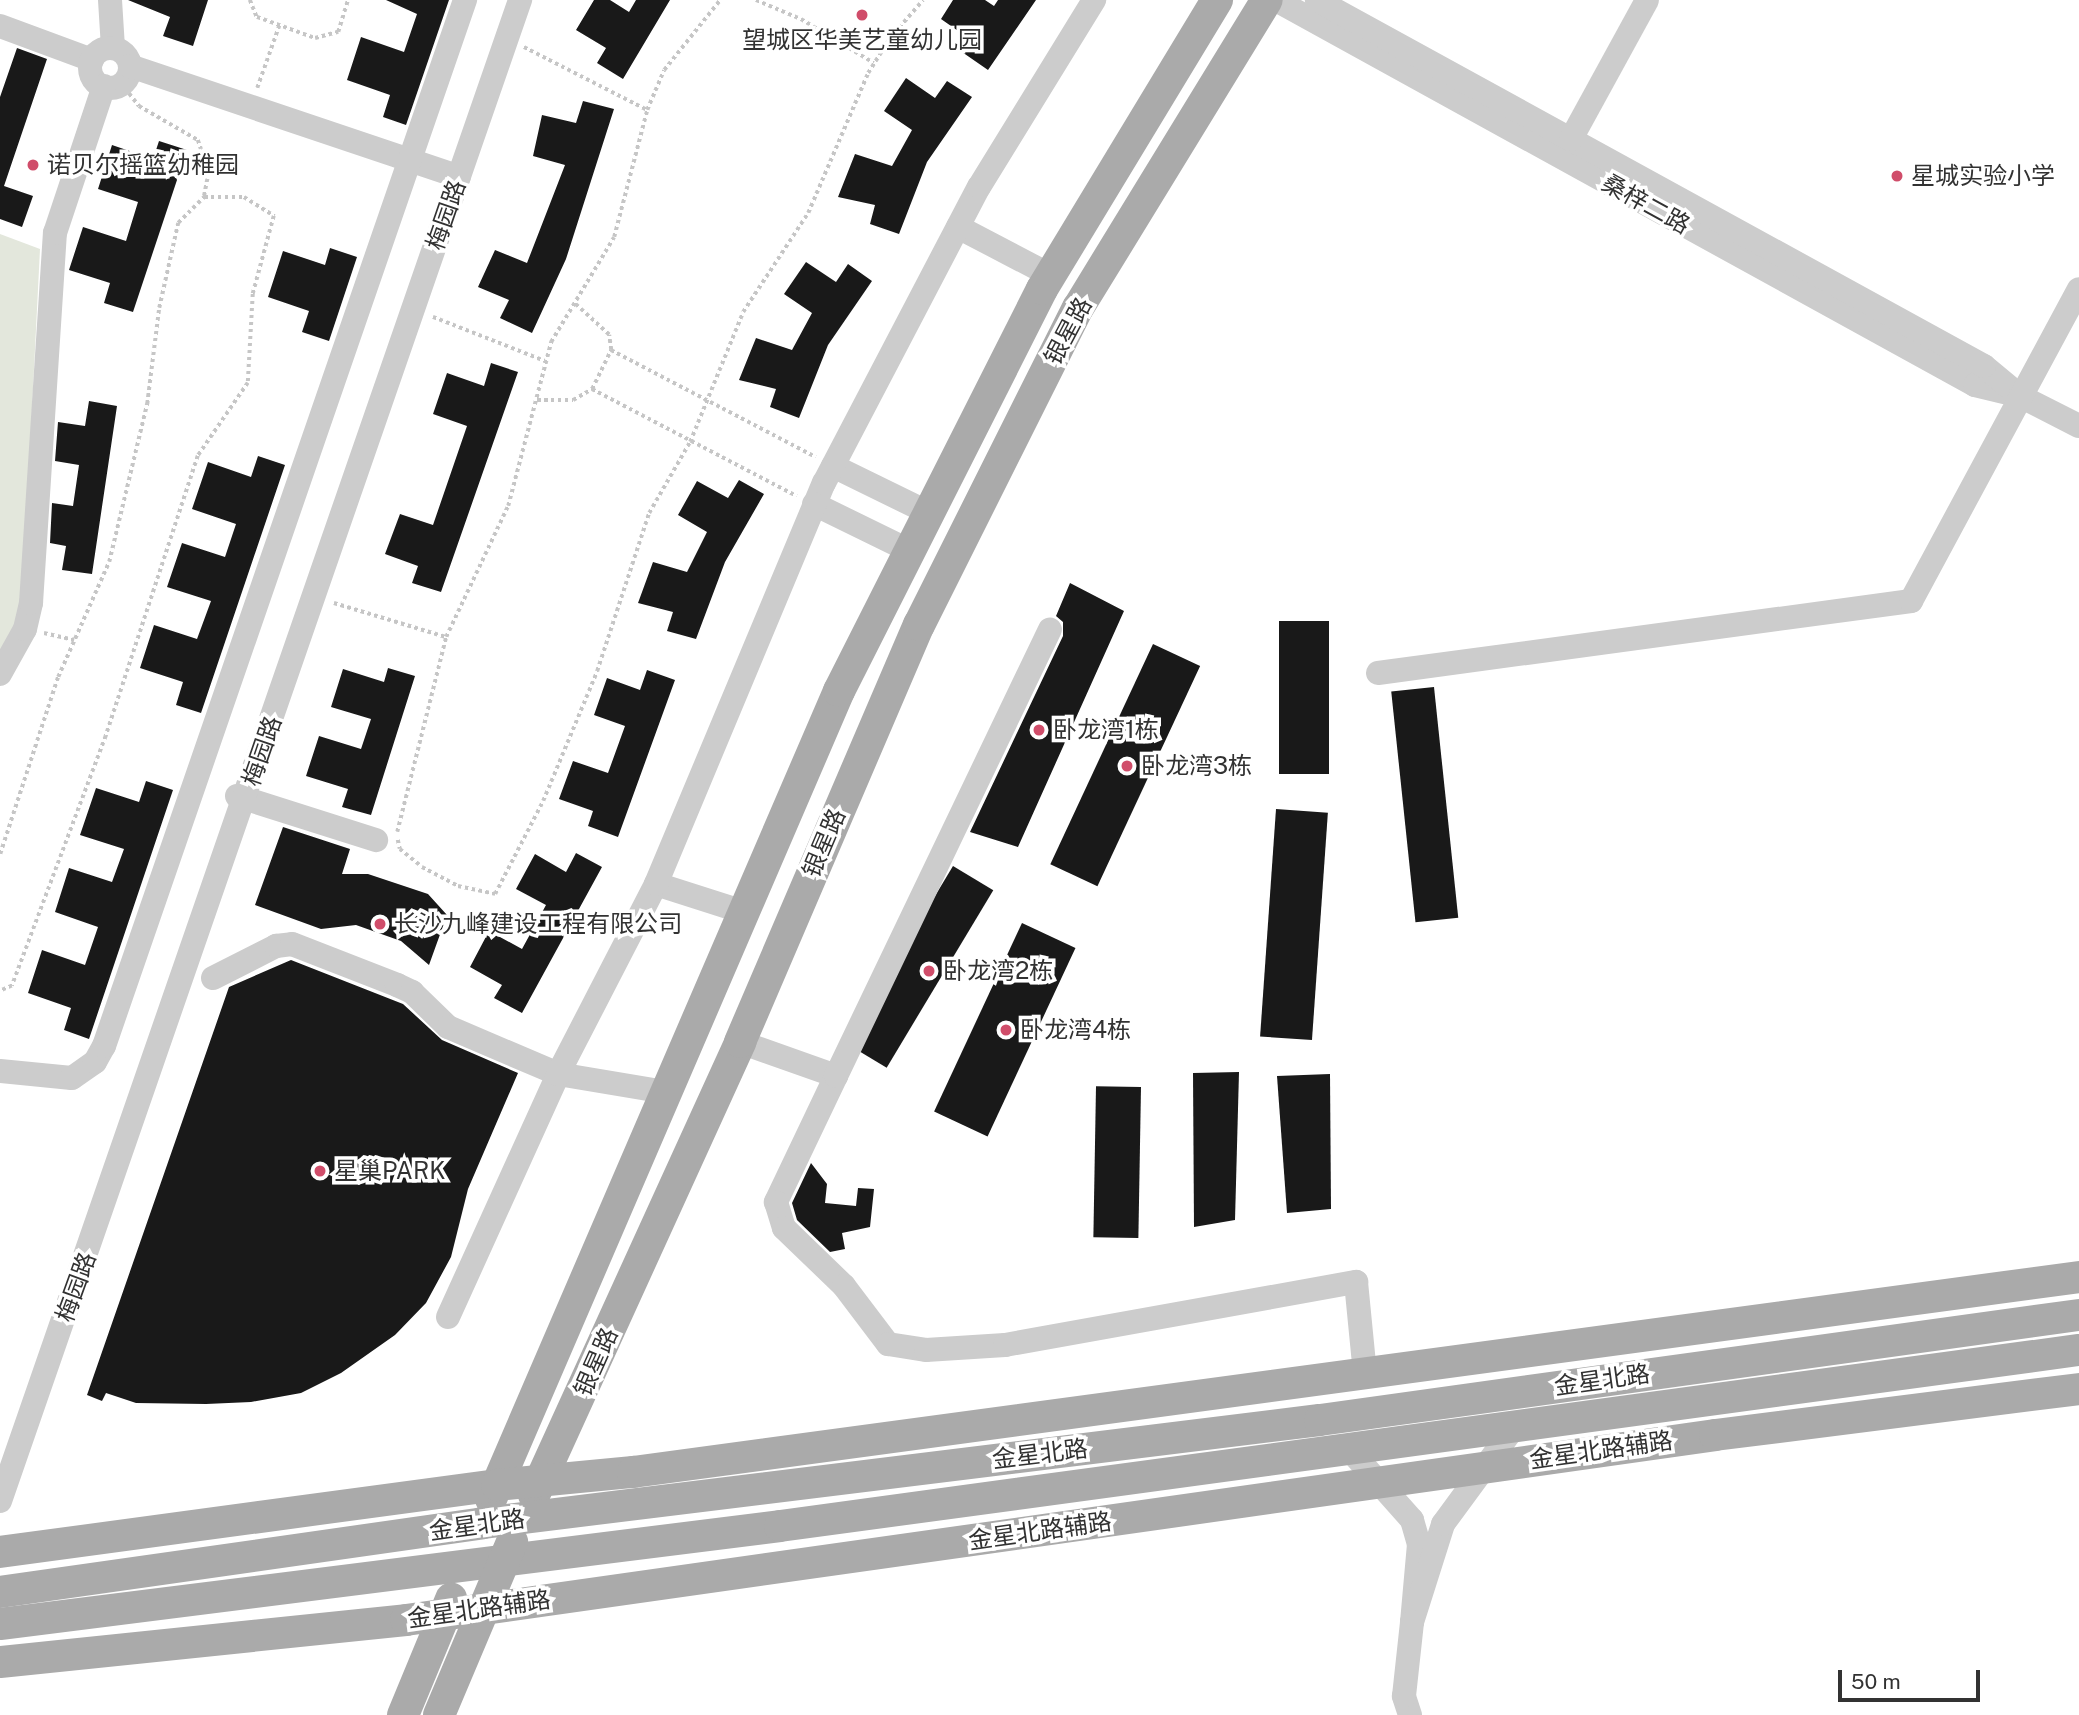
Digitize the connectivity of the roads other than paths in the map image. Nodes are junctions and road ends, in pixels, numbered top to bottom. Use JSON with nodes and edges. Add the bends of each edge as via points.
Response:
{"nodes":[{"id":1,"x":110,"y":0,"type":"edge"},
{"id":2,"x":466,"y":0,"type":"edge"},
{"id":3,"x":510,"y":0,"type":"edge"},
{"id":4,"x":520,"y":0,"type":"edge"},
{"id":5,"x":1094,"y":0,"type":"edge"},
{"id":6,"x":1217,"y":0,"type":"edge"},
{"id":7,"x":1267,"y":0,"type":"edge"},
{"id":8,"x":1276,"y":0,"type":"edge"},
{"id":9,"x":1318,"y":0,"type":"edge"},
{"id":10,"x":1647,"y":0,"type":"edge"},
{"id":11,"x":0,"y":26,"type":"edge"},
{"id":12,"x":103,"y":54,"type":"junction"},
{"id":13,"x":119,"y":79,"type":"junction"},
{"id":14,"x":1571,"y":139,"type":"junction"},
{"id":15,"x":410,"y":160,"type":"junction"},
{"id":16,"x":455,"y":176,"type":"junction"},
{"id":17,"x":958,"y":227,"type":"junction"},
{"id":18,"x":1050,"y":275,"type":"junction"},
{"id":19,"x":2079,"y":289,"type":"edge"},
{"id":20,"x":2020,"y":396,"type":"junction"},
{"id":21,"x":2079,"y":426,"type":"edge"},
{"id":22,"x":833,"y":466,"type":"junction"},
{"id":23,"x":814,"y":505,"type":"junction"},
{"id":24,"x":929,"y":513,"type":"junction"},
{"id":25,"x":910,"y":551,"type":"junction"},
{"id":26,"x":1050,"y":630,"type":"dead end"},
{"id":27,"x":1378,"y":673,"type":"dead end"},
{"id":28,"x":0,"y":674,"type":"edge"},
{"id":29,"x":242,"y":797,"type":"junction"},
{"id":30,"x":376,"y":840,"type":"dead end"},
{"id":31,"x":656,"y":884,"type":"junction"},
{"id":32,"x":744,"y":912,"type":"junction"},
{"id":33,"x":213,"y":978,"type":"dead end"},
{"id":34,"x":740,"y":1042,"type":"junction"},
{"id":35,"x":0,"y":1071,"type":"edge"},
{"id":36,"x":558,"y":1074,"type":"junction"},
{"id":37,"x":836,"y":1076,"type":"junction"},
{"id":38,"x":666,"y":1092,"type":"junction"},
{"id":39,"x":2079,"y":1277,"type":"edge"},
{"id":40,"x":2079,"y":1315,"type":"edge"},
{"id":41,"x":448,"y":1317,"type":"dead end"},
{"id":42,"x":2079,"y":1350,"type":"edge"},
{"id":43,"x":1365,"y":1374,"type":"junction"},
{"id":44,"x":2079,"y":1389,"type":"edge"},
{"id":45,"x":1515,"y":1426,"type":"junction"},
{"id":46,"x":1349,"y":1449,"type":"junction"},
{"id":47,"x":1482,"y":1468,"type":"junction"},
{"id":48,"x":0,"y":1474,"type":"edge"},
{"id":49,"x":542,"y":1480,"type":"junction"},
{"id":50,"x":1380,"y":1484,"type":"junction"},
{"id":51,"x":497,"y":1485,"type":"junction"},
{"id":52,"x":0,"y":1501,"type":"edge"},
{"id":53,"x":522,"y":1518,"type":"junction"},
{"id":54,"x":482,"y":1523,"type":"junction"},
{"id":55,"x":128,"y":1536,"type":"junction"},
{"id":56,"x":4,"y":1549,"type":"edge"},
{"id":57,"x":506,"y":1559,"type":"junction"},
{"id":58,"x":205,"y":1564,"type":"junction"},
{"id":59,"x":465,"y":1565,"type":"junction"},
{"id":60,"x":0,"y":1592,"type":"edge"},
{"id":61,"x":485,"y":1608,"type":"junction"},
{"id":62,"x":445,"y":1614,"type":"junction"},
{"id":63,"x":1412,"y":1622,"type":"junction"},
{"id":64,"x":0,"y":1624,"type":"edge"},
{"id":65,"x":0,"y":1662,"type":"edge"},
{"id":66,"x":403,"y":1715,"type":"edge"},
{"id":67,"x":439,"y":1715,"type":"edge"},
{"id":68,"x":1410,"y":1715,"type":"edge"}],
"edges":[{"from":1,"to":12,"type":"street"},
{"from":2,"to":15,"type":"street"},
{"from":3,"to":16,"type":"street","name":"梅园路"},
{"from":4,"to":16,"type":"street","name":"梅园路"},
{"from":5,"to":17,"type":"street"},
{"from":6,"to":18,"type":"main road","name":"银星路"},
{"from":7,"to":34,"type":"main road","name":"银星路","via":[[1078,308],[919,625]]},
{"from":8,"to":20,"type":"street","name":"桑梓二路","via":[[1975,385]]},
{"from":9,"to":14,"type":"street","name":"桑梓二路"},
{"from":10,"to":14,"type":"street"},
{"from":11,"to":12,"type":"street"},
{"from":12,"to":13,"type":"street","via":[[125,54]]},
{"from":12,"to":13,"type":"street","via":[[94,78]]},
{"from":13,"to":15,"type":"street","via":[[251,107]]},
{"from":13,"to":28,"type":"street","via":[[55,233],[31,603],[25,629]]},
{"from":14,"to":20,"type":"street","name":"桑梓二路","via":[[1984,366]]},
{"from":15,"to":16,"type":"street"},
{"from":15,"to":35,"type":"street","via":[[104,1046],[94,1062],[72,1078]]},
{"from":16,"to":29,"type":"street","name":"梅园路"},
{"from":16,"to":29,"type":"street","name":"梅园路","via":[[414,310]]},
{"from":17,"to":18,"type":"street"},
{"from":17,"to":22,"type":"street"},
{"from":18,"to":24,"type":"main road","name":"银星路"},
{"from":19,"to":20,"type":"street"},
{"from":20,"to":21,"type":"street","name":"桑梓二路"},
{"from":20,"to":27,"type":"street","via":[[1911,601]]},
{"from":22,"to":23,"type":"street"},
{"from":22,"to":24,"type":"street"},
{"from":23,"to":25,"type":"street"},
{"from":23,"to":31,"type":"street"},
{"from":24,"to":25,"type":"main road","name":"银星路"},
{"from":25,"to":32,"type":"main road","name":"银星路","via":[[839,691]]},
{"from":26,"to":37,"type":"street"},
{"from":29,"to":30,"type":"street"},
{"from":29,"to":48,"type":"street","name":"梅园路"},
{"from":29,"to":52,"type":"street","name":"梅园路"},
{"from":31,"to":32,"type":"street"},
{"from":31,"to":36,"type":"street"},
{"from":32,"to":38,"type":"main road","name":"银星路"},
{"from":33,"to":36,"type":"street","via":[[276,947],[300,947],[411,992],[448,1027]]},
{"from":34,"to":37,"type":"street"},
{"from":34,"to":49,"type":"main road","name":"银星路"},
{"from":36,"to":38,"type":"street"},
{"from":36,"to":41,"type":"street"},
{"from":37,"to":43,"type":"street","via":[[776,1202],[784,1228],[844,1286],[888,1343],[926,1350],[1005,1345],[1356,1282]]},
{"from":38,"to":51,"type":"main road","name":"银星路"},
{"from":39,"to":43,"type":"main road"},
{"from":40,"to":53,"type":"main road","name":"金星北路","via":[[1320,1420]]},
{"from":42,"to":45,"type":"main road","name":"金星北路"},
{"from":43,"to":49,"type":"main road","via":[[633,1472]]},
{"from":44,"to":47,"type":"main road","name":"金星北路辅路"},
{"from":45,"to":46,"type":"main road","name":"金星北路"},
{"from":45,"to":47,"type":"street"},
{"from":46,"to":50,"type":"street"},
{"from":46,"to":57,"type":"main road","name":"金星北路"},
{"from":47,"to":50,"type":"main road","name":"金星北路辅路"},
{"from":47,"to":63,"type":"street","via":[[1443,1524]]},
{"from":49,"to":51,"type":"main road"},
{"from":49,"to":53,"type":"main road","name":"银星路"},
{"from":50,"to":61,"type":"main road","name":"金星北路辅路"},
{"from":50,"to":63,"type":"street","via":[[1412,1520],[1419,1544]]},
{"from":51,"to":54,"type":"main road","name":"银星路"},
{"from":51,"to":55,"type":"main road"},
{"from":53,"to":54,"type":"main road","name":"金星北路"},
{"from":53,"to":57,"type":"main road","name":"银星路"},
{"from":54,"to":58,"type":"main road","name":"金星北路"},
{"from":54,"to":59,"type":"main road","name":"银星路"},
{"from":55,"to":56,"type":"main road"},
{"from":55,"to":58,"type":"main road"},
{"from":57,"to":59,"type":"main road","name":"金星北路"},
{"from":57,"to":61,"type":"main road","name":"银星路"},
{"from":58,"to":60,"type":"main road","name":"金星北路"},
{"from":59,"to":62,"type":"main road","name":"银星路"},
{"from":59,"to":64,"type":"main road","name":"金星北路"},
{"from":61,"to":62,"type":"main road","name":"金星北路辅路"},
{"from":61,"to":67,"type":"main road","name":"银星路"},
{"from":62,"to":65,"type":"main road","name":"金星北路辅路"},
{"from":62,"to":66,"type":"main road","name":"银星路"},
{"from":63,"to":68,"type":"street","via":[[1404,1696]]}]}
